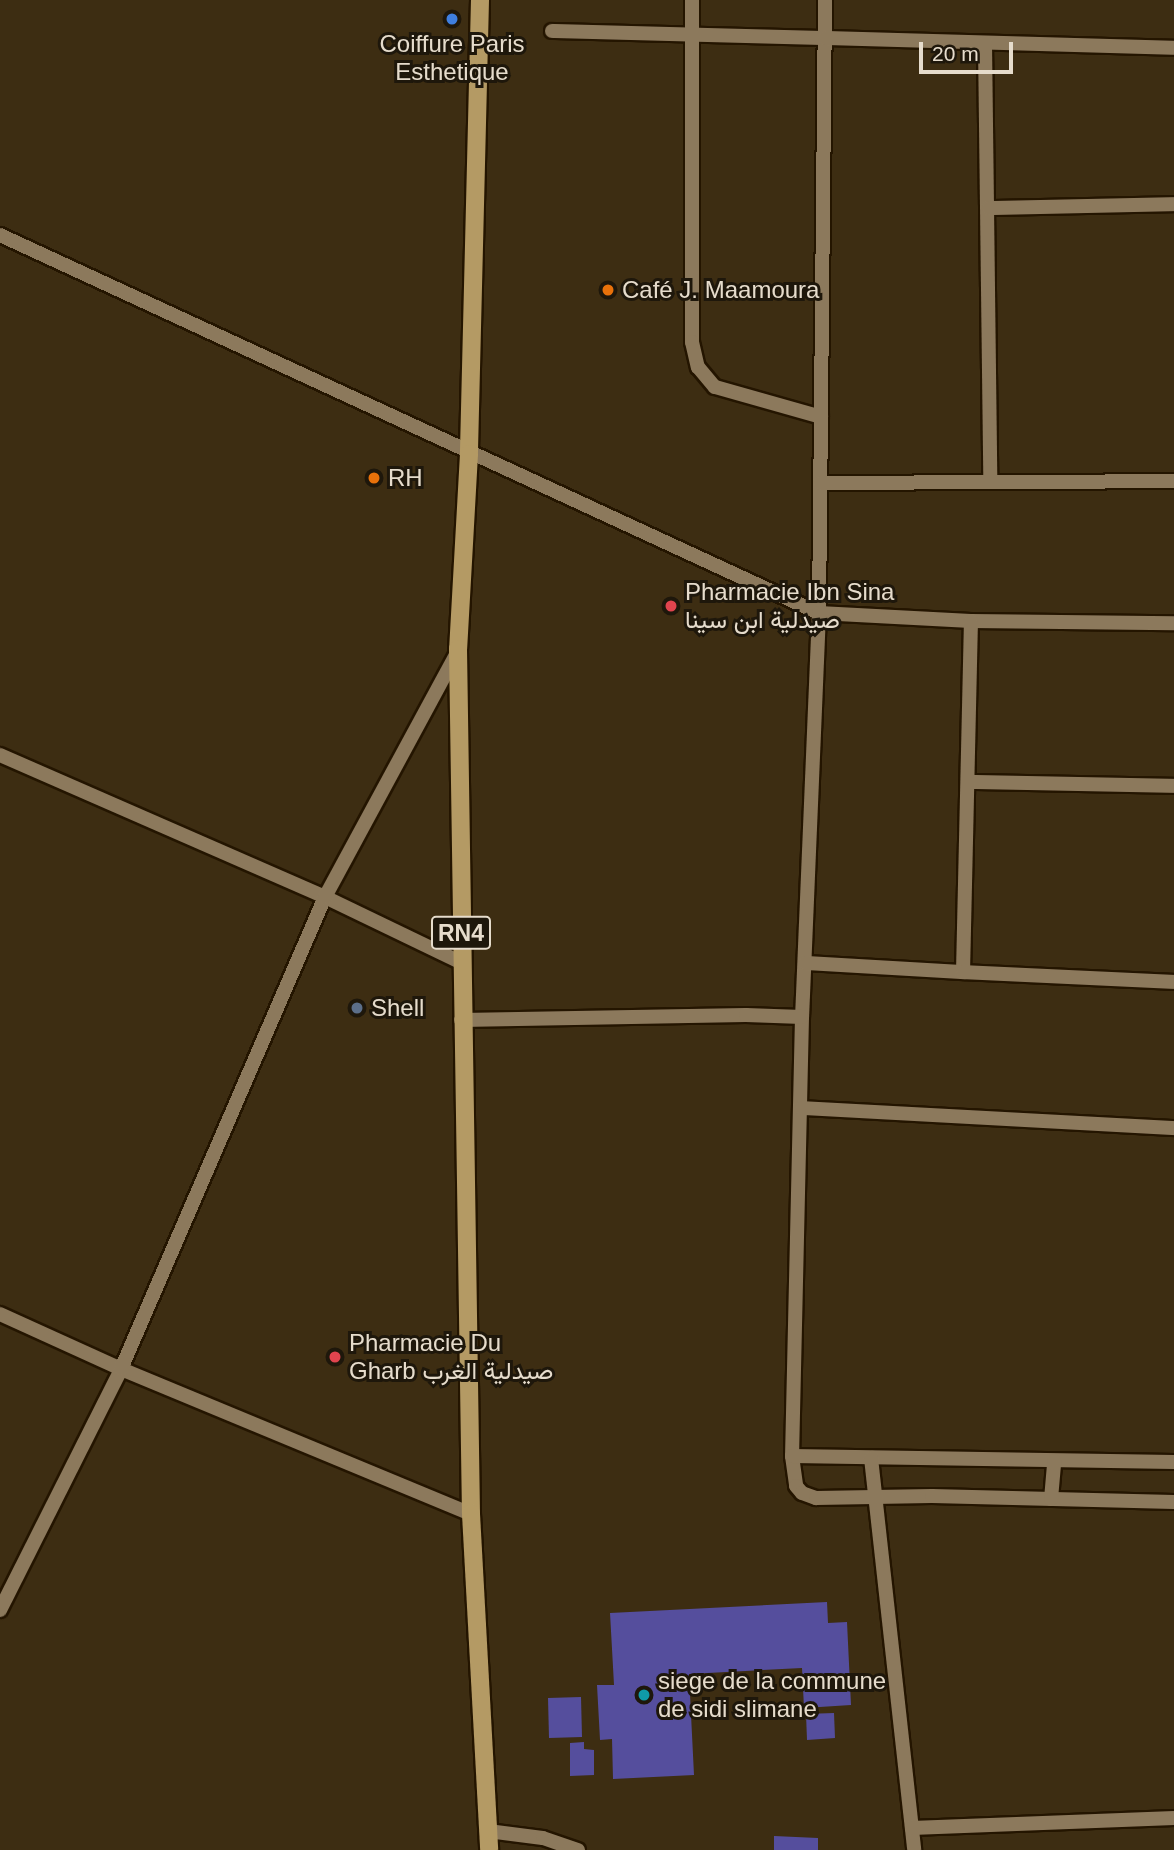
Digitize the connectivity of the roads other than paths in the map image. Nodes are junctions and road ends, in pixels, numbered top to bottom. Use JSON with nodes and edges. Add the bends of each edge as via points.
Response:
{"nodes":[{"id":1,"x":692,"y":0,"type":"edge"},
{"id":2,"x":825,"y":0,"type":"edge"},
{"id":3,"x":482,"y":5,"type":"edge"},
{"id":4,"x":552,"y":31,"type":"dead end"},
{"id":5,"x":692,"y":34,"type":"junction"},
{"id":6,"x":825,"y":38,"type":"junction"},
{"id":7,"x":985,"y":43,"type":"junction"},
{"id":8,"x":1174,"y":48,"type":"edge"},
{"id":9,"x":1174,"y":204,"type":"edge"},
{"id":10,"x":989,"y":208,"type":"junction"},
{"id":11,"x":0,"y":235,"type":"edge"},
{"id":12,"x":821,"y":417,"type":"junction"},
{"id":13,"x":469,"y":454,"type":"junction"},
{"id":14,"x":990,"y":481,"type":"junction"},
{"id":15,"x":1174,"y":481,"type":"edge"},
{"id":16,"x":820,"y":483,"type":"junction"},
{"id":17,"x":819,"y":614,"type":"junction"},
{"id":18,"x":971,"y":621,"type":"junction"},
{"id":19,"x":1174,"y":623,"type":"edge"},
{"id":20,"x":458,"y":649,"type":"junction"},
{"id":21,"x":0,"y":755,"type":"edge"},
{"id":22,"x":970,"y":782,"type":"junction"},
{"id":23,"x":1174,"y":786,"type":"edge"},
{"id":24,"x":325,"y":897,"type":"junction"},
{"id":25,"x":461,"y":963,"type":"junction"},
{"id":26,"x":805,"y":963,"type":"junction"},
{"id":27,"x":964,"y":972,"type":"junction"},
{"id":28,"x":1174,"y":982,"type":"edge"},
{"id":29,"x":802,"y":1017,"type":"junction"},
{"id":30,"x":461,"y":1020,"type":"junction"},
{"id":31,"x":802,"y":1108,"type":"junction"},
{"id":32,"x":1174,"y":1128,"type":"edge"},
{"id":33,"x":0,"y":1314,"type":"edge"},
{"id":34,"x":121,"y":1370,"type":"junction"},
{"id":35,"x":792,"y":1456,"type":"junction"},
{"id":36,"x":872,"y":1458,"type":"junction"},
{"id":37,"x":1054,"y":1461,"type":"junction"},
{"id":38,"x":1174,"y":1462,"type":"edge"},
{"id":39,"x":875,"y":1498,"type":"junction"},
{"id":40,"x":1051,"y":1499,"type":"junction"},
{"id":41,"x":1174,"y":1502,"type":"edge"},
{"id":42,"x":471,"y":1514,"type":"junction"},
{"id":43,"x":0,"y":1610,"type":"edge"},
{"id":44,"x":1174,"y":1818,"type":"edge"},
{"id":45,"x":912,"y":1828,"type":"junction"},
{"id":46,"x":488,"y":1831,"type":"junction"},
{"id":47,"x":489,"y":1850,"type":"edge"},
{"id":48,"x":578,"y":1850,"type":"edge"},
{"id":49,"x":914,"y":1850,"type":"edge"}],
"edges":[{"from":1,"to":5,"type":"street"},
{"from":2,"to":6,"type":"street"},
{"from":3,"to":13,"type":"main road","number":"RN4"},
{"from":4,"to":5,"type":"street"},
{"from":5,"to":6,"type":"street"},
{"from":5,"to":12,"type":"street","via":[[692,342],[698,367],[715,387]]},
{"from":6,"to":7,"type":"street"},
{"from":6,"to":12,"type":"street"},
{"from":7,"to":8,"type":"street"},
{"from":7,"to":10,"type":"street"},
{"from":9,"to":10,"type":"street"},
{"from":10,"to":14,"type":"street"},
{"from":11,"to":13,"type":"street"},
{"from":12,"to":16,"type":"street"},
{"from":13,"to":17,"type":"street"},
{"from":13,"to":20,"type":"main road","number":"RN4"},
{"from":14,"to":15,"type":"street"},
{"from":14,"to":16,"type":"street"},
{"from":16,"to":17,"type":"street"},
{"from":17,"to":18,"type":"street"},
{"from":17,"to":26,"type":"street"},
{"from":18,"to":19,"type":"street"},
{"from":18,"to":22,"type":"street"},
{"from":20,"to":24,"type":"street"},
{"from":20,"to":25,"type":"main road","number":"RN4"},
{"from":21,"to":24,"type":"street"},
{"from":22,"to":23,"type":"street"},
{"from":22,"to":27,"type":"street"},
{"from":24,"to":25,"type":"street"},
{"from":24,"to":34,"type":"street"},
{"from":25,"to":30,"type":"main road","number":"RN4"},
{"from":26,"to":27,"type":"street"},
{"from":26,"to":29,"type":"street"},
{"from":27,"to":28,"type":"street"},
{"from":29,"to":30,"type":"street"},
{"from":29,"to":31,"type":"street"},
{"from":30,"to":42,"type":"main road","number":"RN4"},
{"from":31,"to":32,"type":"street"},
{"from":31,"to":35,"type":"street"},
{"from":33,"to":34,"type":"street"},
{"from":34,"to":42,"type":"street"},
{"from":34,"to":43,"type":"street"},
{"from":35,"to":36,"type":"street"},
{"from":35,"to":39,"type":"street","via":[[796,1486],[802,1493],[816,1498]]},
{"from":36,"to":37,"type":"street"},
{"from":36,"to":39,"type":"street"},
{"from":37,"to":38,"type":"street"},
{"from":37,"to":40,"type":"street"},
{"from":39,"to":40,"type":"street"},
{"from":39,"to":45,"type":"street"},
{"from":40,"to":41,"type":"street"},
{"from":42,"to":46,"type":"main road","number":"RN4"},
{"from":44,"to":45,"type":"street"},
{"from":45,"to":49,"type":"street"},
{"from":46,"to":47,"type":"main road","number":"RN4"},
{"from":46,"to":48,"type":"street","via":[[543,1838]]}]}
